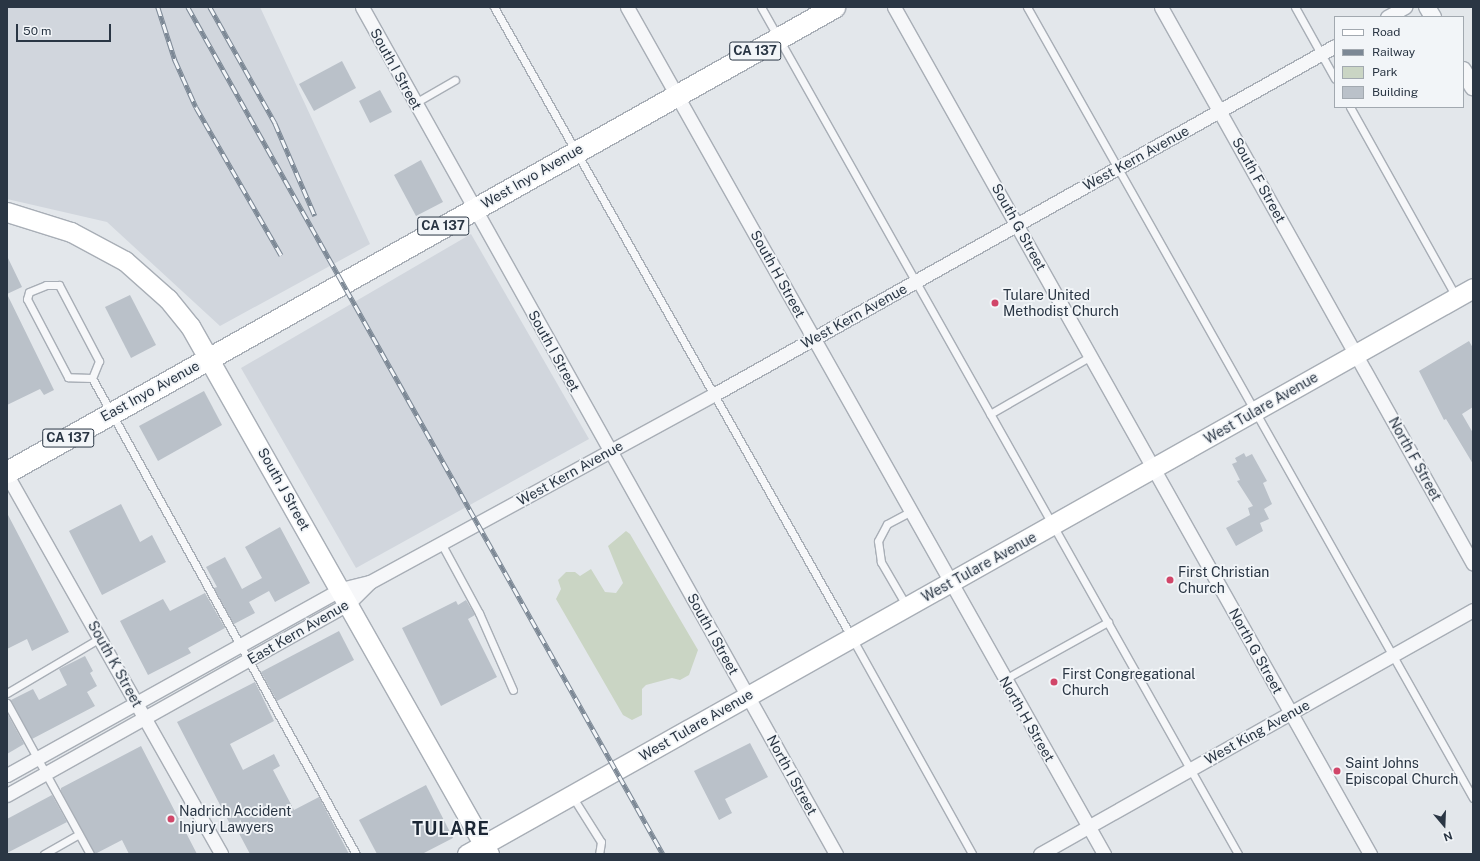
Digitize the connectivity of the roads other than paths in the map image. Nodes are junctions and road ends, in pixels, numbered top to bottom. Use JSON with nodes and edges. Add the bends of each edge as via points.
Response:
{"nodes":[{"id":1,"x":362,"y":7,"type":"edge"},
{"id":2,"x":494,"y":7,"type":"edge"},
{"id":3,"x":627,"y":7,"type":"edge"},
{"id":4,"x":761,"y":7,"type":"edge"},
{"id":5,"x":834,"y":7,"type":"edge"},
{"id":6,"x":894,"y":7,"type":"edge"},
{"id":7,"x":1028,"y":7,"type":"edge"},
{"id":8,"x":1161,"y":7,"type":"edge"},
{"id":9,"x":1294,"y":7,"type":"edge"},
{"id":10,"x":1405,"y":7,"type":"edge"},
{"id":11,"x":1427,"y":7,"type":"edge"},
{"id":12,"x":1389,"y":16,"type":"edge"},
{"id":13,"x":1432,"y":16,"type":"edge"},
{"id":14,"x":778,"y":38,"type":"junction"},
{"id":15,"x":1334,"y":47,"type":"edge"},
{"id":16,"x":1321,"y":54,"type":"junction"},
{"id":17,"x":1464,"y":72,"type":"edge"},
{"id":18,"x":1334,"y":77,"type":"edge"},
{"id":19,"x":454,"y":80,"type":"dead end"},
{"id":20,"x":1473,"y":87,"type":"edge"},
{"id":21,"x":677,"y":95,"type":"junction"},
{"id":22,"x":415,"y":103,"type":"junction"},
{"id":23,"x":1351,"y":108,"type":"edge"},
{"id":24,"x":1220,"y":111,"type":"junction"},
{"id":25,"x":575,"y":152,"type":"junction"},
{"id":26,"x":1119,"y":167,"type":"junction"},
{"id":27,"x":475,"y":209,"type":"junction"},
{"id":28,"x":7,"y":212,"type":"edge"},
{"id":29,"x":1017,"y":225,"type":"junction"},
{"id":30,"x":914,"y":282,"type":"junction"},
{"id":31,"x":1473,"y":288,"type":"edge"},
{"id":32,"x":1456,"y":298,"type":"junction"},
{"id":33,"x":814,"y":339,"type":"junction"},
{"id":34,"x":1357,"y":354,"type":"junction"},
{"id":35,"x":1091,"y":356,"type":"junction"},
{"id":36,"x":210,"y":358,"type":"junction"},
{"id":37,"x":92,"y":378,"type":"junction"},
{"id":38,"x":713,"y":395,"type":"junction"},
{"id":39,"x":1256,"y":411,"type":"junction"},
{"id":40,"x":111,"y":414,"type":"junction"},
{"id":41,"x":990,"y":414,"type":"junction"},
{"id":42,"x":610,"y":451,"type":"junction"},
{"id":43,"x":1154,"y":469,"type":"junction"},
{"id":44,"x":7,"y":473,"type":"edge"},
{"id":45,"x":911,"y":510,"type":"junction"},
{"id":46,"x":1053,"y":525,"type":"junction"},
{"id":47,"x":441,"y":544,"type":"junction"},
{"id":48,"x":1473,"y":564,"type":"edge"},
{"id":49,"x":370,"y":582,"type":"joint"},
{"id":50,"x":951,"y":583,"type":"junction"},
{"id":51,"x":344,"y":597,"type":"junction"},
{"id":52,"x":907,"y":607,"type":"junction"},
{"id":53,"x":1473,"y":610,"type":"edge"},
{"id":54,"x":1108,"y":622,"type":"junction"},
{"id":55,"x":100,"y":638,"type":"junction"},
{"id":56,"x":852,"y":638,"type":"junction"},
{"id":57,"x":241,"y":646,"type":"junction"},
{"id":58,"x":1392,"y":655,"type":"junction"},
{"id":59,"x":249,"y":660,"type":"junction"},
{"id":60,"x":1005,"y":679,"type":"junction"},
{"id":61,"x":513,"y":690,"type":"dead end"},
{"id":62,"x":7,"y":693,"type":"edge"},
{"id":63,"x":747,"y":696,"type":"junction"},
{"id":64,"x":7,"y":703,"type":"edge"},
{"id":65,"x":137,"y":704,"type":"junction"},
{"id":66,"x":1291,"y":713,"type":"junction"},
{"id":67,"x":145,"y":718,"type":"junction"},
{"id":68,"x":38,"y":758,"type":"junction"},
{"id":69,"x":1191,"y":769,"type":"junction"},
{"id":70,"x":46,"y":772,"type":"junction"},
{"id":71,"x":7,"y":775,"type":"edge"},
{"id":72,"x":571,"y":794,"type":"junction"},
{"id":73,"x":7,"y":795,"type":"edge"},
{"id":74,"x":1473,"y":798,"type":"edge"},
{"id":75,"x":1089,"y":827,"type":"junction"},
{"id":76,"x":79,"y":834,"type":"junction"},
{"id":77,"x":487,"y":849,"type":"edge"},
{"id":78,"x":44,"y":854,"type":"edge"},
{"id":79,"x":90,"y":854,"type":"edge"},
{"id":80,"x":221,"y":854,"type":"edge"},
{"id":81,"x":356,"y":854,"type":"edge"},
{"id":82,"x":467,"y":854,"type":"edge"},
{"id":83,"x":599,"y":854,"type":"edge"},
{"id":84,"x":836,"y":854,"type":"edge"},
{"id":85,"x":972,"y":854,"type":"edge"},
{"id":86,"x":1040,"y":854,"type":"edge"},
{"id":87,"x":1104,"y":854,"type":"edge"},
{"id":88,"x":1238,"y":854,"type":"edge"},
{"id":89,"x":1370,"y":854,"type":"edge"}],
"edges":[{"from":1,"to":22,"type":"street","name":"South I Street"},
{"from":2,"to":25,"type":"lane"},
{"from":3,"to":21,"type":"street","name":"South H Street"},
{"from":4,"to":14,"type":"lane"},
{"from":5,"to":14,"type":"main road","name":"West Inyo Avenue","number":"CA 137"},
{"from":6,"to":29,"type":"street","name":"South G Street"},
{"from":7,"to":26,"type":"lane"},
{"from":8,"to":24,"type":"street","name":"South F Street"},
{"from":9,"to":16,"type":"lane"},
{"from":10,"to":12,"type":"street"},
{"from":11,"to":13,"type":"street"},
{"from":14,"to":21,"type":"main road","name":"West Inyo Avenue","number":"CA 137"},
{"from":14,"to":30,"type":"lane"},
{"from":15,"to":16,"type":"street","name":"West Kern Avenue"},
{"from":16,"to":18,"type":"lane"},
{"from":16,"to":24,"type":"street","name":"West Kern Avenue"},
{"from":17,"to":20,"type":"street"},
{"from":19,"to":22,"type":"lane"},
{"from":21,"to":25,"type":"main road","name":"West Inyo Avenue","number":"CA 137"},
{"from":21,"to":33,"type":"street","name":"South H Street"},
{"from":22,"to":27,"type":"street","name":"South I Street"},
{"from":23,"to":32,"type":"lane"},
{"from":24,"to":26,"type":"street","name":"West Kern Avenue"},
{"from":24,"to":34,"type":"street","name":"South F Street"},
{"from":25,"to":27,"type":"main road","name":"West Inyo Avenue","number":"CA 137"},
{"from":25,"to":38,"type":"lane"},
{"from":26,"to":29,"type":"street","name":"West Kern Avenue"},
{"from":26,"to":39,"type":"lane"},
{"from":27,"to":36,"type":"main road","name":"West Inyo Avenue","number":"CA 137"},
{"from":27,"to":42,"type":"street","name":"South I Street"},
{"from":28,"to":36,"type":"main road","name":"South J Street","via":[[71,232],[125,261],[168,299],[190,326]]},
{"from":29,"to":30,"type":"street","name":"West Kern Avenue"},
{"from":29,"to":35,"type":"street","name":"South G Street"},
{"from":30,"to":33,"type":"street","name":"West Kern Avenue"},
{"from":30,"to":41,"type":"lane"},
{"from":31,"to":32,"type":"main road","name":"West Tulare Avenue"},
{"from":32,"to":34,"type":"main road","name":"West Tulare Avenue"},
{"from":33,"to":38,"type":"street","name":"West Kern Avenue"},
{"from":33,"to":45,"type":"street","name":"South H Street"},
{"from":34,"to":39,"type":"main road","name":"West Tulare Avenue"},
{"from":34,"to":48,"type":"street","name":"North F Street"},
{"from":35,"to":41,"type":"lane"},
{"from":35,"to":43,"type":"street","name":"South G Street"},
{"from":36,"to":40,"type":"main road","name":"East Inyo Avenue","number":"CA 137"},
{"from":36,"to":51,"type":"main road","name":"South J Street"},
{"from":37,"to":37,"type":"lane","via":[[100,361],[59,285],[46,285],[29,292],[27,299],[68,377]]},
{"from":37,"to":40,"type":"lane"},
{"from":38,"to":42,"type":"street","name":"West Kern Avenue"},
{"from":38,"to":56,"type":"lane"},
{"from":39,"to":43,"type":"main road","name":"West Tulare Avenue"},
{"from":39,"to":58,"type":"lane"},
{"from":40,"to":44,"type":"main road","name":"East Inyo Avenue","number":"CA 137"},
{"from":40,"to":57,"type":"lane"},
{"from":41,"to":46,"type":"lane"},
{"from":42,"to":47,"type":"street","name":"West Kern Avenue"},
{"from":42,"to":63,"type":"street","name":"South I Street"},
{"from":43,"to":46,"type":"main road","name":"West Tulare Avenue"},
{"from":43,"to":66,"type":"street","name":"North G Street"},
{"from":44,"to":55,"type":"street","name":"South K Street"},
{"from":45,"to":50,"type":"street","name":"South H Street"},
{"from":45,"to":52,"type":"lane","via":[[887,524],[878,541],[881,562]]},
{"from":46,"to":50,"type":"main road","name":"West Tulare Avenue"},
{"from":46,"to":54,"type":"lane"},
{"from":47,"to":49,"type":"street","name":"West Kern Avenue"},
{"from":47,"to":61,"type":"lane","via":[[479,613]]},
{"from":49,"to":51,"type":"street","name":"East Kern Avenue"},
{"from":50,"to":52,"type":"main road","name":"West Tulare Avenue"},
{"from":50,"to":60,"type":"street","name":"North H Street"},
{"from":51,"to":57,"type":"street","name":"East Kern Avenue"},
{"from":51,"to":59,"type":"street","name":"East Kern Avenue"},
{"from":51,"to":77,"type":"main road","name":"South J Street"},
{"from":52,"to":56,"type":"main road","name":"West Tulare Avenue"},
{"from":53,"to":58,"type":"street","name":"West King Avenue"},
{"from":54,"to":60,"type":"lane"},
{"from":54,"to":69,"type":"lane"},
{"from":55,"to":62,"type":"lane"},
{"from":55,"to":65,"type":"street","name":"South K Street"},
{"from":56,"to":63,"type":"main road","name":"West Tulare Avenue"},
{"from":56,"to":85,"type":"lane"},
{"from":57,"to":59,"type":"lane"},
{"from":57,"to":65,"type":"street","name":"East Kern Avenue"},
{"from":58,"to":66,"type":"street","name":"West King Avenue"},
{"from":58,"to":74,"type":"lane"},
{"from":59,"to":67,"type":"street","name":"East Kern Avenue"},
{"from":59,"to":81,"type":"lane"},
{"from":60,"to":75,"type":"street","name":"North H Street"},
{"from":63,"to":72,"type":"main road","name":"West Tulare Avenue"},
{"from":63,"to":84,"type":"street","name":"North I Street"},
{"from":64,"to":68,"type":"lane"},
{"from":65,"to":67,"type":"street","name":"South K Street"},
{"from":65,"to":68,"type":"street","name":"East Kern Avenue"},
{"from":66,"to":69,"type":"street","name":"West King Avenue"},
{"from":66,"to":89,"type":"street","name":"North G Street"},
{"from":67,"to":70,"type":"street","name":"East Kern Avenue"},
{"from":67,"to":80,"type":"street","name":"South K Street"},
{"from":68,"to":70,"type":"lane"},
{"from":68,"to":71,"type":"street","name":"East Kern Avenue"},
{"from":69,"to":75,"type":"street","name":"West King Avenue"},
{"from":69,"to":88,"type":"lane"},
{"from":70,"to":73,"type":"street","name":"East Kern Avenue"},
{"from":70,"to":76,"type":"lane"},
{"from":72,"to":77,"type":"main road","name":"West Tulare Avenue"},
{"from":72,"to":83,"type":"lane","via":[[601,842]]},
{"from":75,"to":86,"type":"street","name":"West King Avenue"},
{"from":75,"to":87,"type":"street","name":"North H Street"},
{"from":76,"to":78,"type":"lane"},
{"from":76,"to":79,"type":"lane"},
{"from":77,"to":82,"type":"main road","name":"West Tulare Avenue"}]}
